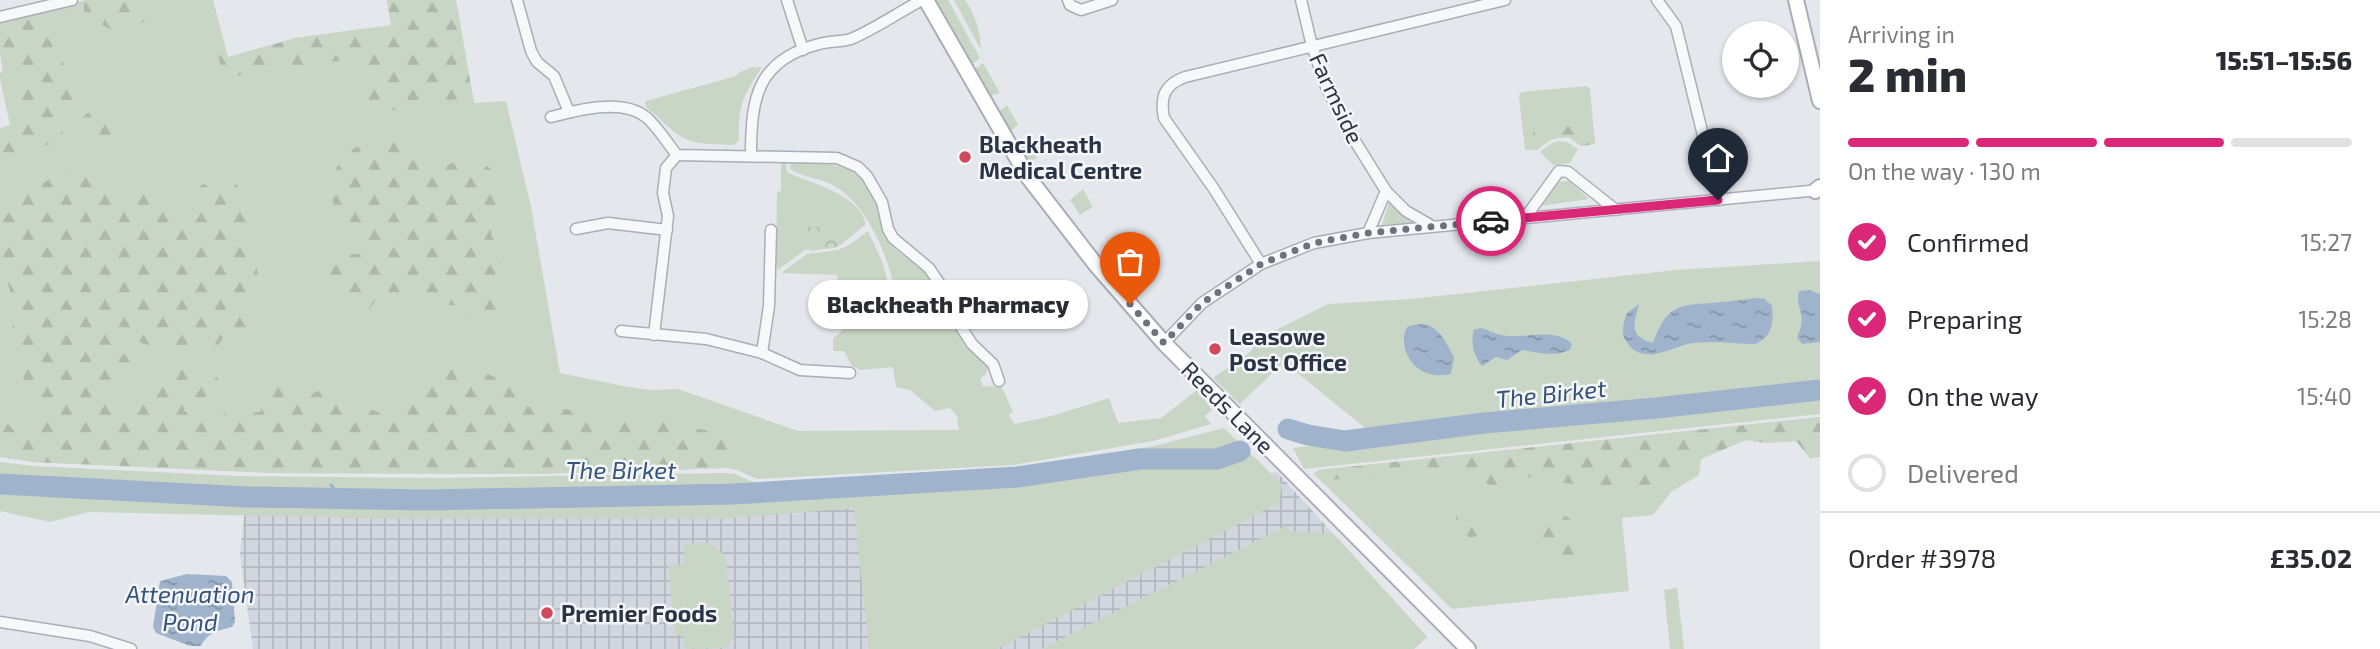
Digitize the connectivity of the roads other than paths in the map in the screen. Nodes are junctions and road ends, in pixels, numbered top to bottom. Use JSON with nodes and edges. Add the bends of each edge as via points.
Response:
{"nodes":[{"id":1,"x":72,"y":0,"type":"edge"},
{"id":2,"x":517,"y":0,"type":"edge"},
{"id":3,"x":787,"y":0,"type":"edge"},
{"id":4,"x":924,"y":0,"type":"edge"},
{"id":5,"x":1068,"y":0,"type":"edge"},
{"id":6,"x":1112,"y":0,"type":"edge"},
{"id":7,"x":1301,"y":0,"type":"edge"},
{"id":8,"x":1506,"y":0,"type":"edge"},
{"id":9,"x":1796,"y":0,"type":"edge"},
{"id":10,"x":1661,"y":2,"type":"edge"},
{"id":11,"x":0,"y":17,"type":"edge"},
{"id":12,"x":1312,"y":46,"type":"junction"},
{"id":13,"x":803,"y":50,"type":"junction"},
{"id":14,"x":1816,"y":65,"type":"edge"},
{"id":15,"x":1820,"y":101,"type":"edge"},
{"id":16,"x":569,"y":112,"type":"junction"},
{"id":17,"x":551,"y":117,"type":"dead end"},
{"id":18,"x":677,"y":155,"type":"junction"},
{"id":19,"x":751,"y":155,"type":"junction"},
{"id":20,"x":1818,"y":189,"type":"edge"},
{"id":21,"x":1386,"y":191,"type":"junction"},
{"id":22,"x":1718,"y":200,"type":"junction"},
{"id":23,"x":1616,"y":210,"type":"junction"},
{"id":24,"x":1525,"y":218,"type":"junction"},
{"id":25,"x":1433,"y":227,"type":"junction"},
{"id":26,"x":576,"y":229,"type":"dead end"},
{"id":27,"x":667,"y":230,"type":"junction"},
{"id":28,"x":771,"y":230,"type":"dead end"},
{"id":29,"x":1368,"y":233,"type":"junction"},
{"id":30,"x":1261,"y":264,"type":"junction"},
{"id":31,"x":621,"y":331,"type":"dead end"},
{"id":32,"x":654,"y":335,"type":"junction"},
{"id":33,"x":1164,"y":343,"type":"junction"},
{"id":34,"x":762,"y":353,"type":"junction"},
{"id":35,"x":850,"y":373,"type":"dead end"},
{"id":36,"x":999,"y":381,"type":"dead end"},
{"id":37,"x":0,"y":622,"type":"edge"},
{"id":38,"x":118,"y":647,"type":"edge"},
{"id":39,"x":131,"y":649,"type":"edge"},
{"id":40,"x":1468,"y":649,"type":"edge"}],
"edges":[{"from":1,"to":11,"type":"street"},
{"from":2,"to":16,"type":"street","via":[[531,51],[554,76]]},
{"from":3,"to":13,"type":"street"},
{"from":4,"to":13,"type":"street","via":[[849,39]]},
{"from":4,"to":33,"type":"street","name":"Reeds Lane","via":[[1042,198]]},
{"from":5,"to":6,"type":"street","via":[[1081,10]]},
{"from":7,"to":12,"type":"street","name":"Farmside"},
{"from":8,"to":12,"type":"street"},
{"from":9,"to":14,"type":"street"},
{"from":10,"to":22,"type":"street","via":[[1676,26]]},
{"from":12,"to":21,"type":"street","name":"Farmside","via":[[1326,87]]},
{"from":12,"to":30,"type":"street","via":[[1185,77],[1172,82],[1163,93],[1164,118]]},
{"from":13,"to":19,"type":"street","via":[[774,66],[757,91]]},
{"from":14,"to":15,"type":"street"},
{"from":16,"to":17,"type":"street"},
{"from":16,"to":18,"type":"street","via":[[618,107],[645,116]]},
{"from":18,"to":19,"type":"street"},
{"from":18,"to":27,"type":"street","via":[[666,169]]},
{"from":19,"to":36,"type":"street","via":[[837,158],[858,167],[882,202],[893,237],[929,268],[972,344],[993,364]]},
{"from":20,"to":22,"type":"street"},
{"from":21,"to":25,"type":"street","name":"Farmside","via":[[1406,211]]},
{"from":21,"to":29,"type":"street"},
{"from":22,"to":23,"type":"street"},
{"from":23,"to":24,"type":"street"},
{"from":23,"to":24,"type":"street","via":[[1568,172],[1559,172]]},
{"from":24,"to":25,"type":"street"},
{"from":25,"to":29,"type":"street"},
{"from":26,"to":27,"type":"street","via":[[608,223]]},
{"from":27,"to":32,"type":"street"},
{"from":28,"to":34,"type":"street","via":[[769,306]]},
{"from":29,"to":30,"type":"street","via":[[1314,243]]},
{"from":30,"to":33,"type":"street","via":[[1202,303]]},
{"from":31,"to":32,"type":"street"},
{"from":32,"to":34,"type":"street","via":[[706,339]]},
{"from":33,"to":40,"type":"street","name":"Reeds Lane"},
{"from":34,"to":35,"type":"street","via":[[800,370]]},
{"from":37,"to":38,"type":"street","via":[[90,636]]},
{"from":38,"to":39,"type":"street"}]}
